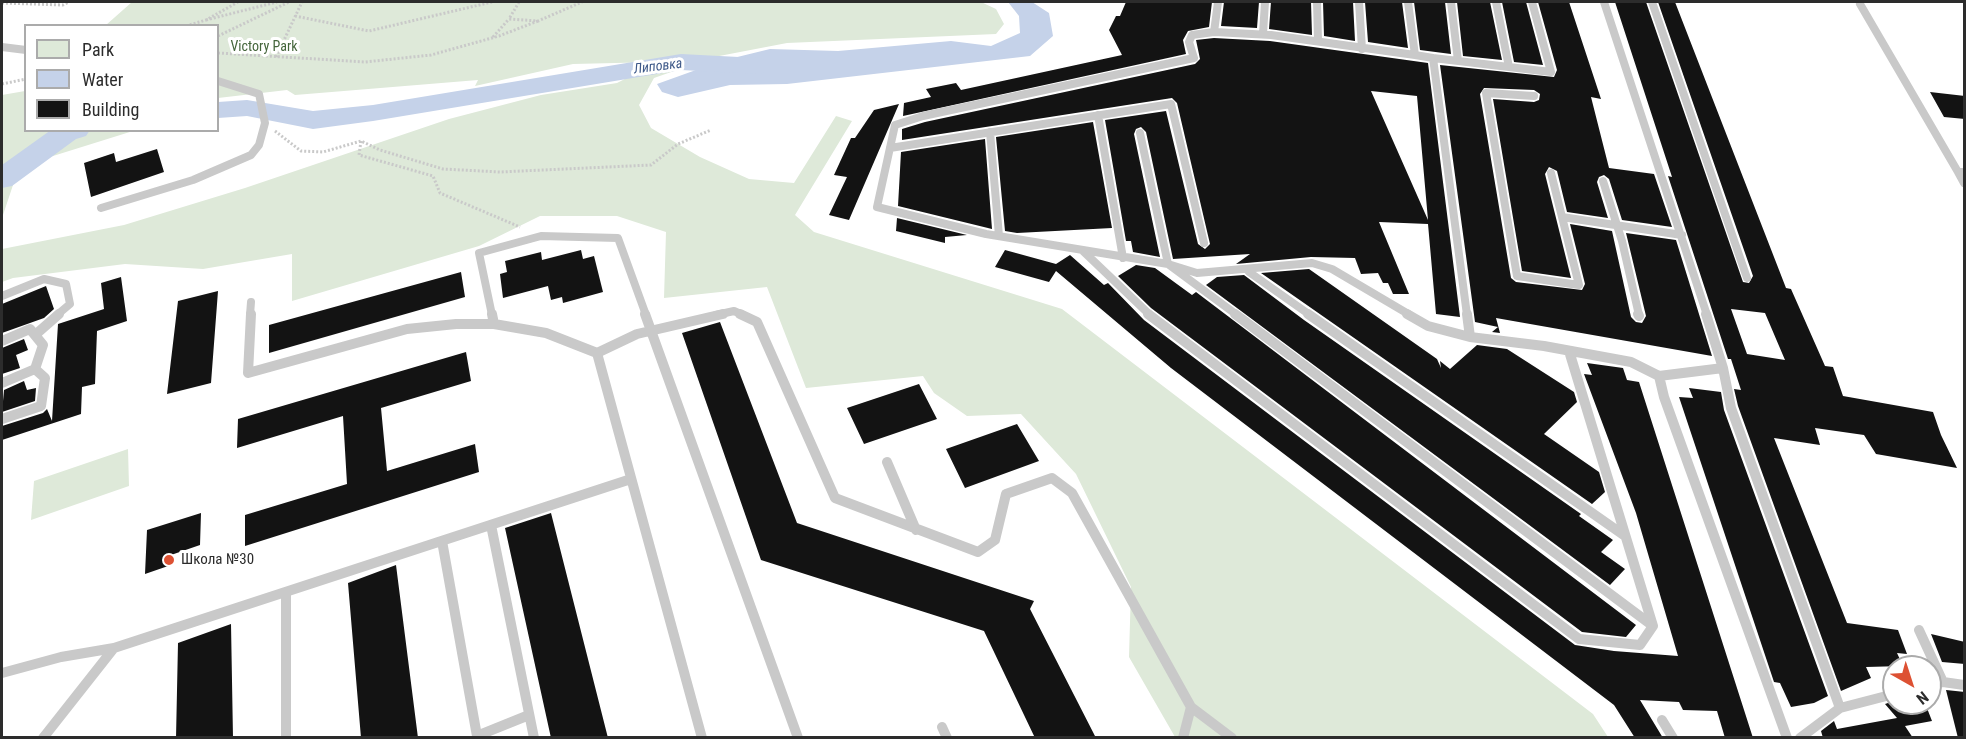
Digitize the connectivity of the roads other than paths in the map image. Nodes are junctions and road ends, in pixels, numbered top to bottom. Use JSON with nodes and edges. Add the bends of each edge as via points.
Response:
{"nodes":[{"id":1,"x":1218,"y":2,"type":"edge"},
{"id":2,"x":1266,"y":2,"type":"edge"},
{"id":3,"x":1317,"y":2,"type":"edge"},
{"id":4,"x":1359,"y":2,"type":"edge"},
{"id":5,"x":1408,"y":2,"type":"edge"},
{"id":6,"x":1451,"y":2,"type":"edge"},
{"id":7,"x":1496,"y":2,"type":"edge"},
{"id":8,"x":1532,"y":2,"type":"edge"},
{"id":9,"x":1604,"y":2,"type":"edge"},
{"id":10,"x":1652,"y":2,"type":"edge"},
{"id":11,"x":1860,"y":4,"type":"dead end"},
{"id":12,"x":1214,"y":33,"type":"junction"},
{"id":13,"x":1263,"y":34,"type":"junction"},
{"id":14,"x":1318,"y":40,"type":"junction"},
{"id":15,"x":2,"y":47,"type":"edge"},
{"id":16,"x":1362,"y":49,"type":"junction"},
{"id":17,"x":24,"y":50,"type":"edge"},
{"id":18,"x":1415,"y":55,"type":"junction"},
{"id":19,"x":1433,"y":58,"type":"junction"},
{"id":20,"x":1458,"y":61,"type":"junction"},
{"id":21,"x":1509,"y":67,"type":"junction"},
{"id":22,"x":219,"y":81,"type":"edge"},
{"id":23,"x":1534,"y":96,"type":"dead end"},
{"id":24,"x":1098,"y":115,"type":"junction"},
{"id":25,"x":990,"y":132,"type":"junction"},
{"id":26,"x":1140,"y":133,"type":"dead end"},
{"id":27,"x":890,"y":148,"type":"junction"},
{"id":28,"x":1961,"y":172,"type":"edge"},
{"id":29,"x":1551,"y":173,"type":"dead end"},
{"id":30,"x":1603,"y":181,"type":"dead end"},
{"id":31,"x":1965,"y":183,"type":"edge"},
{"id":32,"x":101,"y":208,"type":"dead end"},
{"id":33,"x":1562,"y":217,"type":"junction"},
{"id":34,"x":1615,"y":225,"type":"junction"},
{"id":35,"x":1682,"y":235,"type":"junction"},
{"id":36,"x":999,"y":236,"type":"junction"},
{"id":37,"x":1204,"y":243,"type":"dead end"},
{"id":38,"x":1082,"y":250,"type":"junction"},
{"id":39,"x":1123,"y":258,"type":"junction"},
{"id":40,"x":1168,"y":264,"type":"junction"},
{"id":41,"x":1249,"y":272,"type":"dead end"},
{"id":42,"x":1748,"y":278,"type":"dead end"},
{"id":43,"x":2,"y":296,"type":"edge"},
{"id":44,"x":251,"y":303,"type":"dead end"},
{"id":45,"x":1639,"y":316,"type":"dead end"},
{"id":46,"x":494,"y":324,"type":"junction"},
{"id":47,"x":651,"y":331,"type":"junction"},
{"id":48,"x":35,"y":335,"type":"junction"},
{"id":49,"x":1470,"y":337,"type":"junction"},
{"id":50,"x":2,"y":341,"type":"edge"},
{"id":51,"x":1569,"y":351,"type":"junction"},
{"id":52,"x":597,"y":353,"type":"junction"},
{"id":53,"x":1723,"y":368,"type":"junction"},
{"id":54,"x":35,"y":369,"type":"junction"},
{"id":55,"x":1659,"y":376,"type":"junction"},
{"id":56,"x":2,"y":384,"type":"edge"},
{"id":57,"x":2,"y":419,"type":"edge"},
{"id":58,"x":887,"y":462,"type":"dead end"},
{"id":59,"x":631,"y":479,"type":"junction"},
{"id":60,"x":491,"y":525,"type":"junction"},
{"id":61,"x":916,"y":530,"type":"junction"},
{"id":62,"x":1625,"y":536,"type":"junction"},
{"id":63,"x":442,"y":541,"type":"junction"},
{"id":64,"x":285,"y":592,"type":"junction"},
{"id":65,"x":1653,"y":626,"type":"junction"},
{"id":66,"x":1919,"y":630,"type":"dead end"},
{"id":67,"x":114,"y":648,"type":"junction"},
{"id":68,"x":2,"y":673,"type":"edge"},
{"id":69,"x":1943,"y":682,"type":"joint"},
{"id":70,"x":1965,"y":685,"type":"edge"},
{"id":71,"x":1882,"y":697,"type":"edge"},
{"id":72,"x":1191,"y":707,"type":"junction"},
{"id":73,"x":1840,"y":708,"type":"junction"},
{"id":74,"x":530,"y":715,"type":"junction"},
{"id":75,"x":1662,"y":720,"type":"dead end"},
{"id":76,"x":43,"y":738,"type":"edge"},
{"id":77,"x":286,"y":738,"type":"edge"},
{"id":78,"x":534,"y":738,"type":"edge"},
{"id":79,"x":702,"y":738,"type":"edge"},
{"id":80,"x":798,"y":738,"type":"edge"},
{"id":81,"x":1183,"y":738,"type":"edge"},
{"id":82,"x":1232,"y":738,"type":"edge"},
{"id":83,"x":1672,"y":738,"type":"edge"},
{"id":84,"x":1787,"y":738,"type":"edge"},
{"id":85,"x":1800,"y":738,"type":"edge"}],
"edges":[{"from":1,"to":12,"type":"lane"},
{"from":2,"to":13,"type":"lane"},
{"from":3,"to":14,"type":"lane"},
{"from":4,"to":16,"type":"lane"},
{"from":5,"to":18,"type":"lane"},
{"from":6,"to":20,"type":"lane"},
{"from":7,"to":21,"type":"lane"},
{"from":8,"to":21,"type":"lane","via":[[1551,72]]},
{"from":9,"to":35,"type":"lane"},
{"from":10,"to":42,"type":"lane"},
{"from":11,"to":28,"type":"lane"},
{"from":12,"to":13,"type":"lane"},
{"from":12,"to":27,"type":"lane","via":[[1192,35],[1189,42],[1194,58],[895,125]]},
{"from":13,"to":14,"type":"lane"},
{"from":14,"to":16,"type":"lane"},
{"from":15,"to":17,"type":"lane"},
{"from":16,"to":18,"type":"lane"},
{"from":18,"to":19,"type":"lane"},
{"from":19,"to":20,"type":"lane"},
{"from":19,"to":49,"type":"lane"},
{"from":20,"to":21,"type":"lane"},
{"from":22,"to":32,"type":"lane","via":[[259,94],[265,123],[259,145],[251,154],[193,180]]},
{"from":23,"to":33,"type":"lane","via":[[1486,93],[1517,276],[1579,285]]},
{"from":24,"to":25,"type":"lane"},
{"from":24,"to":37,"type":"lane","via":[[1171,104]]},
{"from":24,"to":39,"type":"lane"},
{"from":25,"to":27,"type":"lane"},
{"from":25,"to":36,"type":"lane"},
{"from":26,"to":40,"type":"lane"},
{"from":27,"to":36,"type":"lane","via":[[877,207]]},
{"from":28,"to":31,"type":"lane"},
{"from":29,"to":33,"type":"lane"},
{"from":30,"to":34,"type":"lane"},
{"from":33,"to":34,"type":"lane"},
{"from":34,"to":35,"type":"lane"},
{"from":34,"to":45,"type":"lane"},
{"from":35,"to":53,"type":"lane"},
{"from":36,"to":38,"type":"lane"},
{"from":38,"to":39,"type":"lane"},
{"from":38,"to":65,"type":"lane","via":[[1164,326],[1579,639],[1640,645]]},
{"from":39,"to":40,"type":"lane"},
{"from":40,"to":49,"type":"lane","via":[[1197,273],[1312,263],[1332,268],[1428,326]]},
{"from":40,"to":65,"type":"lane"},
{"from":41,"to":62,"type":"lane"},
{"from":43,"to":48,"type":"lane","via":[[44,279],[66,284],[70,304]]},
{"from":44,"to":46,"type":"lane","via":[[248,373],[407,329]]},
{"from":46,"to":47,"type":"lane","via":[[479,253],[541,236],[618,238]]},
{"from":46,"to":52,"type":"lane","via":[[546,333]]},
{"from":47,"to":52,"type":"lane"},
{"from":47,"to":61,"type":"lane","via":[[734,311],[757,322],[835,498]]},
{"from":47,"to":80,"type":"lane"},
{"from":48,"to":50,"type":"lane","via":[[30,329]]},
{"from":48,"to":54,"type":"lane","via":[[43,345]]},
{"from":49,"to":51,"type":"lane"},
{"from":51,"to":55,"type":"lane","via":[[1631,362]]},
{"from":51,"to":62,"type":"lane"},
{"from":52,"to":59,"type":"lane"},
{"from":53,"to":55,"type":"lane"},
{"from":53,"to":73,"type":"lane","via":[[1731,408]]},
{"from":54,"to":56,"type":"lane"},
{"from":54,"to":57,"type":"lane","via":[[45,378],[41,406]]},
{"from":55,"to":84,"type":"lane"},
{"from":58,"to":61,"type":"lane"},
{"from":59,"to":60,"type":"lane"},
{"from":59,"to":79,"type":"lane"},
{"from":60,"to":63,"type":"lane"},
{"from":60,"to":74,"type":"lane"},
{"from":61,"to":72,"type":"lane","via":[[978,552],[995,540],[1006,494],[1052,478],[1072,493]]},
{"from":62,"to":65,"type":"lane"},
{"from":63,"to":64,"type":"lane"},
{"from":63,"to":74,"type":"lane","via":[[477,736]]},
{"from":64,"to":67,"type":"lane"},
{"from":64,"to":77,"type":"lane"},
{"from":66,"to":69,"type":"lane"},
{"from":67,"to":68,"type":"lane"},
{"from":67,"to":76,"type":"lane"},
{"from":69,"to":70,"type":"lane"},
{"from":71,"to":73,"type":"lane"},
{"from":72,"to":81,"type":"lane"},
{"from":72,"to":82,"type":"lane"},
{"from":73,"to":85,"type":"lane"},
{"from":74,"to":78,"type":"lane"},
{"from":75,"to":83,"type":"lane"}]}
